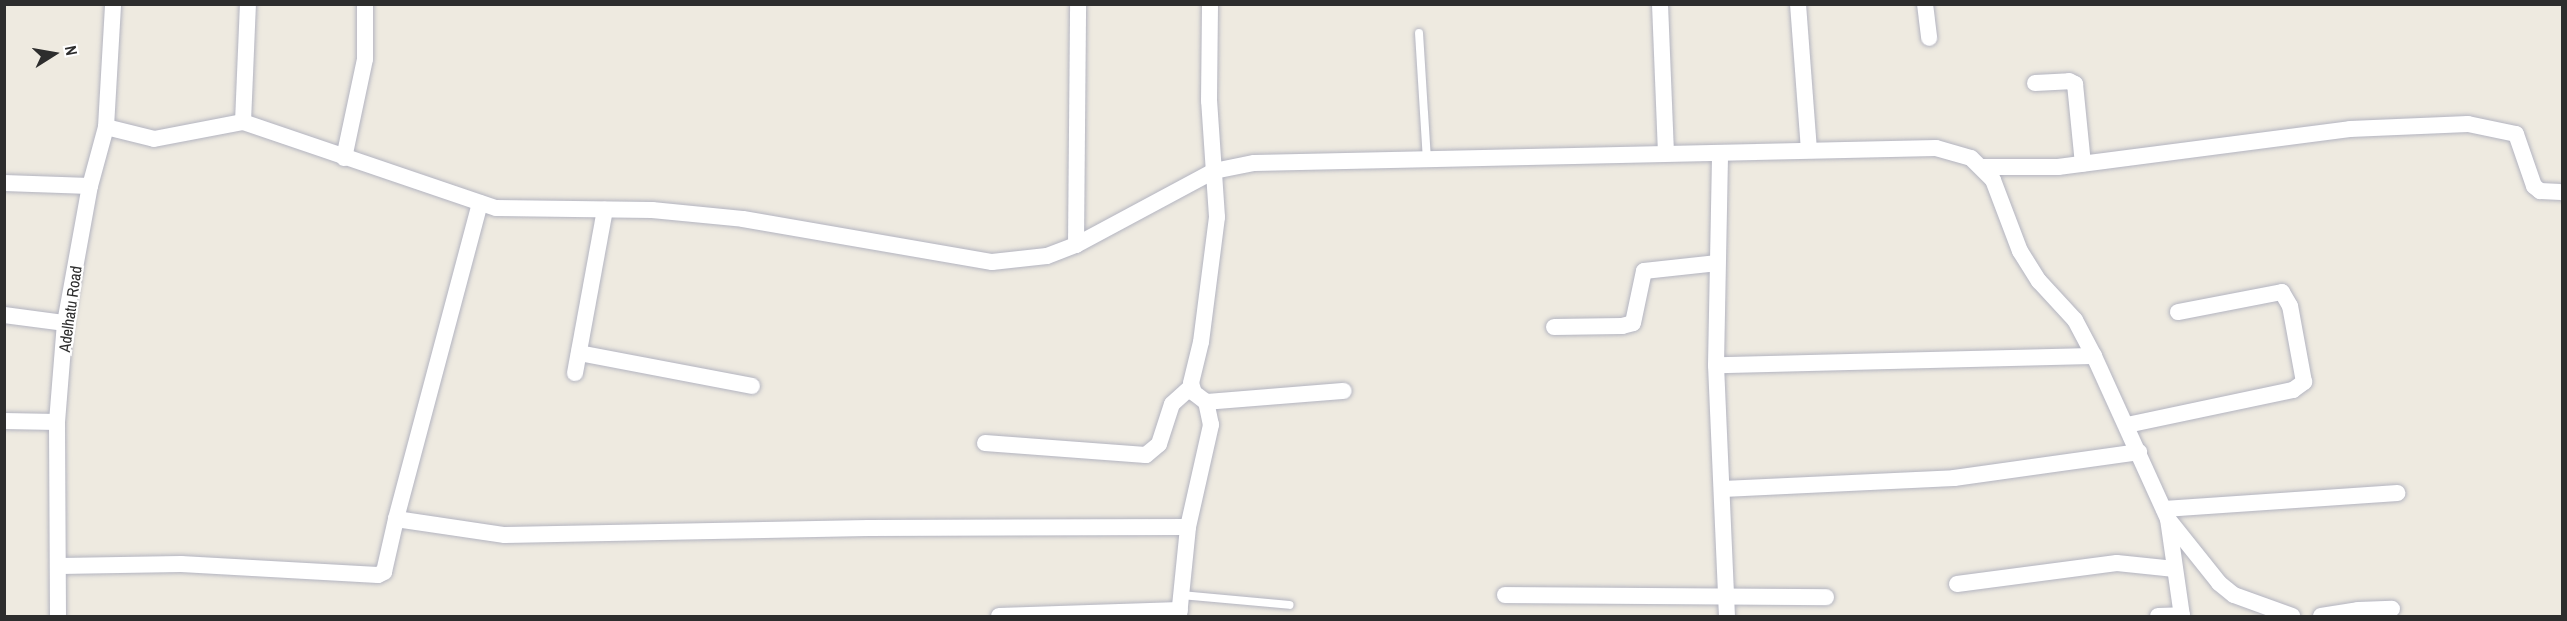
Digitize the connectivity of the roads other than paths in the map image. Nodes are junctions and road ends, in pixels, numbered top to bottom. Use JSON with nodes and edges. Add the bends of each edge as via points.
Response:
{"nodes":[{"id":1,"x":113,"y":4,"type":"edge"},
{"id":2,"x":248,"y":4,"type":"edge"},
{"id":3,"x":365,"y":4,"type":"edge"},
{"id":4,"x":1210,"y":4,"type":"edge"},
{"id":5,"x":1660,"y":4,"type":"edge"},
{"id":6,"x":1797,"y":4,"type":"edge"},
{"id":7,"x":1925,"y":4,"type":"edge"},
{"id":8,"x":1078,"y":6,"type":"dead end"},
{"id":9,"x":1419,"y":33,"type":"dead end"},
{"id":10,"x":1929,"y":38,"type":"dead end"},
{"id":11,"x":2035,"y":83,"type":"dead end"},
{"id":12,"x":243,"y":122,"type":"junction"},
{"id":13,"x":106,"y":127,"type":"junction"},
{"id":14,"x":1809,"y":150,"type":"junction"},
{"id":15,"x":1666,"y":153,"type":"junction"},
{"id":16,"x":1720,"y":154,"type":"junction"},
{"id":17,"x":344,"y":158,"type":"junction"},
{"id":18,"x":1427,"y":159,"type":"junction"},
{"id":19,"x":2083,"y":164,"type":"junction"},
{"id":20,"x":1983,"y":167,"type":"junction"},
{"id":21,"x":1214,"y":171,"type":"junction"},
{"id":22,"x":4,"y":183,"type":"edge"},
{"id":23,"x":90,"y":186,"type":"junction"},
{"id":24,"x":2562,"y":192,"type":"edge"},
{"id":25,"x":480,"y":202,"type":"junction"},
{"id":26,"x":605,"y":210,"type":"junction"},
{"id":27,"x":1076,"y":244,"type":"junction"},
{"id":28,"x":1718,"y":263,"type":"junction"},
{"id":29,"x":2178,"y":312,"type":"dead end"},
{"id":30,"x":4,"y":315,"type":"edge"},
{"id":31,"x":65,"y":323,"type":"junction"},
{"id":32,"x":1554,"y":327,"type":"dead end"},
{"id":33,"x":579,"y":353,"type":"junction"},
{"id":34,"x":2094,"y":356,"type":"junction"},
{"id":35,"x":1716,"y":365,"type":"junction"},
{"id":36,"x":575,"y":373,"type":"dead end"},
{"id":37,"x":752,"y":386,"type":"dead end"},
{"id":38,"x":1191,"y":387,"type":"junction"},
{"id":39,"x":1344,"y":391,"type":"dead end"},
{"id":40,"x":1206,"y":402,"type":"junction"},
{"id":41,"x":4,"y":421,"type":"edge"},
{"id":42,"x":57,"y":422,"type":"junction"},
{"id":43,"x":2127,"y":425,"type":"junction"},
{"id":44,"x":986,"y":443,"type":"dead end"},
{"id":45,"x":2139,"y":452,"type":"junction"},
{"id":46,"x":1723,"y":489,"type":"junction"},
{"id":47,"x":2397,"y":493,"type":"dead end"},
{"id":48,"x":2166,"y":514,"type":"junction"},
{"id":49,"x":396,"y":519,"type":"junction"},
{"id":50,"x":1188,"y":527,"type":"junction"},
{"id":51,"x":60,"y":566,"type":"junction"},
{"id":52,"x":2175,"y":569,"type":"junction"},
{"id":53,"x":1957,"y":584,"type":"dead end"},
{"id":54,"x":1505,"y":595,"type":"dead end"},
{"id":55,"x":1727,"y":597,"type":"junction"},
{"id":56,"x":1826,"y":597,"type":"dead end"},
{"id":57,"x":1290,"y":605,"type":"dead end"},
{"id":58,"x":1180,"y":607,"type":"edge"},
{"id":59,"x":2392,"y":609,"type":"dead end"},
{"id":60,"x":1085,"y":615,"type":"edge"},
{"id":61,"x":58,"y":616,"type":"edge"},
{"id":62,"x":999,"y":616,"type":"edge"},
{"id":63,"x":1727,"y":616,"type":"edge"},
{"id":64,"x":2158,"y":616,"type":"edge"},
{"id":65,"x":2182,"y":616,"type":"edge"},
{"id":66,"x":2292,"y":616,"type":"edge"},
{"id":67,"x":2321,"y":616,"type":"edge"}],
"edges":[{"from":1,"to":13,"type":"street","name":"Adelhatu Road"},
{"from":2,"to":12,"type":"street"},
{"from":3,"to":17,"type":"street","via":[[365,59]]},
{"from":4,"to":21,"type":"street"},
{"from":5,"to":15,"type":"street"},
{"from":6,"to":14,"type":"street"},
{"from":7,"to":10,"type":"street"},
{"from":8,"to":27,"type":"street"},
{"from":9,"to":18,"type":"lane"},
{"from":11,"to":19,"type":"street","via":[[2075,84]]},
{"from":12,"to":13,"type":"street","via":[[154,139]]},
{"from":12,"to":17,"type":"street"},
{"from":13,"to":23,"type":"street","name":"Adelhatu Road"},
{"from":14,"to":16,"type":"street"},
{"from":14,"to":20,"type":"street","via":[[1936,148],[1971,158]]},
{"from":15,"to":16,"type":"street"},
{"from":15,"to":18,"type":"street"},
{"from":16,"to":28,"type":"street"},
{"from":17,"to":25,"type":"street"},
{"from":18,"to":21,"type":"street","via":[[1254,164]]},
{"from":19,"to":20,"type":"street"},
{"from":19,"to":24,"type":"street","via":[[2350,129],[2468,124],[2509,130],[2522,141],[2534,186],[2540,191]]},
{"from":20,"to":34,"type":"street","via":[[1994,180],[2020,250],[2039,281],[2075,320]]},
{"from":21,"to":27,"type":"street"},
{"from":21,"to":38,"type":"street","via":[[1215,242]]},
{"from":22,"to":23,"type":"street"},
{"from":23,"to":31,"type":"street","name":"Adelhatu Road"},
{"from":25,"to":26,"type":"street","via":[[515,210]]},
{"from":25,"to":49,"type":"street"},
{"from":26,"to":27,"type":"street","via":[[743,219],[992,262],[1047,256]]},
{"from":26,"to":33,"type":"street"},
{"from":28,"to":32,"type":"street","via":[[1644,271],[1633,323],[1622,327]]},
{"from":28,"to":35,"type":"street"},
{"from":29,"to":43,"type":"street","via":[[2282,292],[2290,306],[2304,382],[2294,390]]},
{"from":30,"to":31,"type":"street"},
{"from":31,"to":42,"type":"street","name":"Adelhatu Road"},
{"from":33,"to":36,"type":"street"},
{"from":33,"to":37,"type":"street"},
{"from":34,"to":35,"type":"street"},
{"from":34,"to":43,"type":"street"},
{"from":35,"to":46,"type":"street"},
{"from":38,"to":40,"type":"street"},
{"from":38,"to":44,"type":"street","via":[[1172,404],[1159,444],[1146,455]]},
{"from":39,"to":40,"type":"street"},
{"from":40,"to":50,"type":"street","via":[[1210,435]]},
{"from":41,"to":42,"type":"street"},
{"from":42,"to":51,"type":"street","name":"Adelhatu Road"},
{"from":43,"to":45,"type":"street"},
{"from":45,"to":46,"type":"street","via":[[1954,478]]},
{"from":45,"to":48,"type":"street"},
{"from":46,"to":55,"type":"street"},
{"from":47,"to":48,"type":"street"},
{"from":48,"to":52,"type":"street"},
{"from":48,"to":66,"type":"street","via":[[2219,583],[2234,595]]},
{"from":49,"to":50,"type":"street","via":[[505,535]]},
{"from":49,"to":51,"type":"street","via":[[384,572],[378,575],[182,564]]},
{"from":50,"to":58,"type":"street"},
{"from":51,"to":61,"type":"street","name":"Adelhatu Road"},
{"from":52,"to":53,"type":"street","via":[[2106,564]]},
{"from":52,"to":65,"type":"street"},
{"from":54,"to":55,"type":"street"},
{"from":55,"to":56,"type":"street"},
{"from":55,"to":63,"type":"street"},
{"from":57,"to":58,"type":"lane"},
{"from":58,"to":60,"type":"street"},
{"from":59,"to":67,"type":"street"},
{"from":60,"to":62,"type":"street"},
{"from":64,"to":65,"type":"street"}]}
